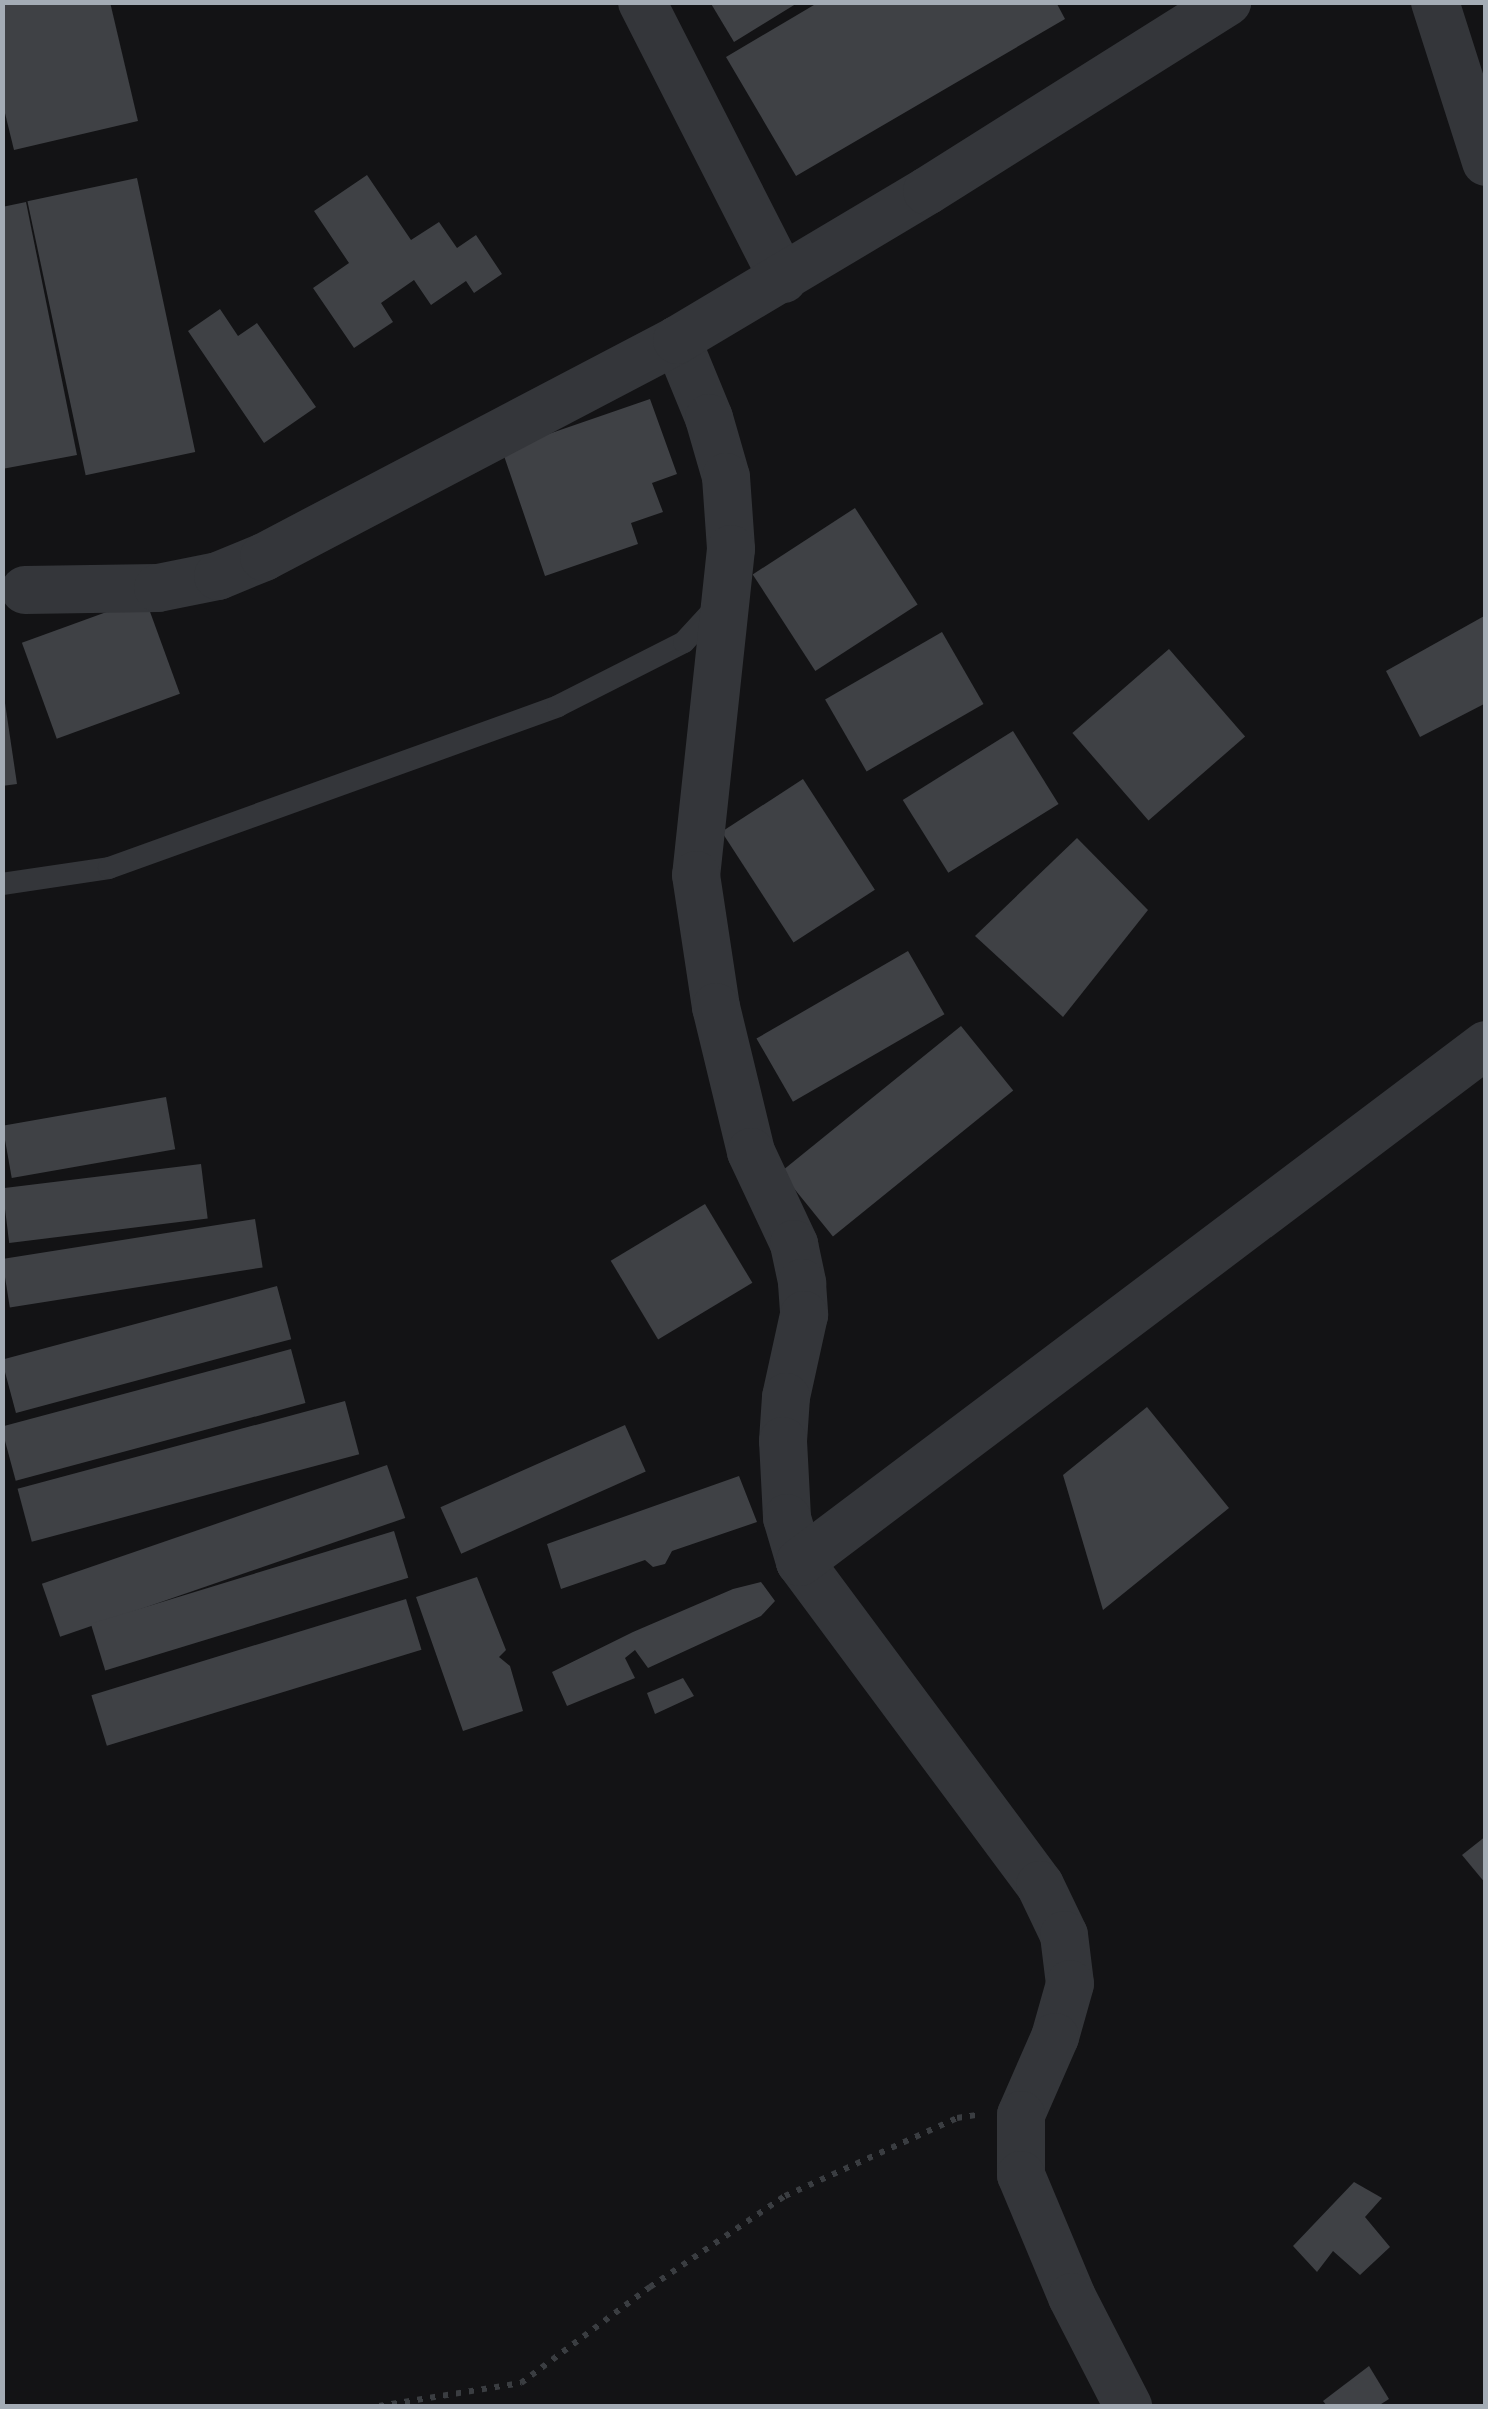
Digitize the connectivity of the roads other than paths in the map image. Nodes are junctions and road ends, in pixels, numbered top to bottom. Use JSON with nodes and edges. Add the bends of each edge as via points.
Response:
{"nodes":[{"id":1,"x":642,"y":2,"type":"edge"},
{"id":2,"x":1227,"y":2,"type":"edge"},
{"id":3,"x":1435,"y":2,"type":"edge"},
{"id":4,"x":1486,"y":162,"type":"edge"},
{"id":5,"x":783,"y":278,"type":"junction"},
{"id":6,"x":677,"y":340,"type":"junction"},
{"id":7,"x":25,"y":590,"type":"dead end"},
{"id":8,"x":726,"y":596,"type":"junction"},
{"id":9,"x":2,"y":884,"type":"edge"},
{"id":10,"x":1486,"y":1045,"type":"edge"},
{"id":11,"x":800,"y":1562,"type":"junction"},
{"id":12,"x":1128,"y":2406,"type":"edge"}],
"edges":[{"from":1,"to":5,"type":"street"},
{"from":2,"to":5,"type":"street"},
{"from":3,"to":4,"type":"street"},
{"from":5,"to":6,"type":"street"},
{"from":6,"to":7,"type":"street","via":[[264,558],[218,576],[158,588]]},
{"from":6,"to":8,"type":"street","via":[[726,477]]},
{"from":8,"to":9,"type":"lane","via":[[684,642],[558,706],[109,868]]},
{"from":8,"to":11,"type":"street","via":[[696,875],[716,1008],[748,1138],[794,1244],[802,1283],[804,1315],[783,1441],[788,1518]]},
{"from":10,"to":11,"type":"street"},
{"from":11,"to":12,"type":"street","via":[[1040,1884],[1064,1935],[1070,1984],[1023,2110],[1022,2175],[1072,2297]]}]}
